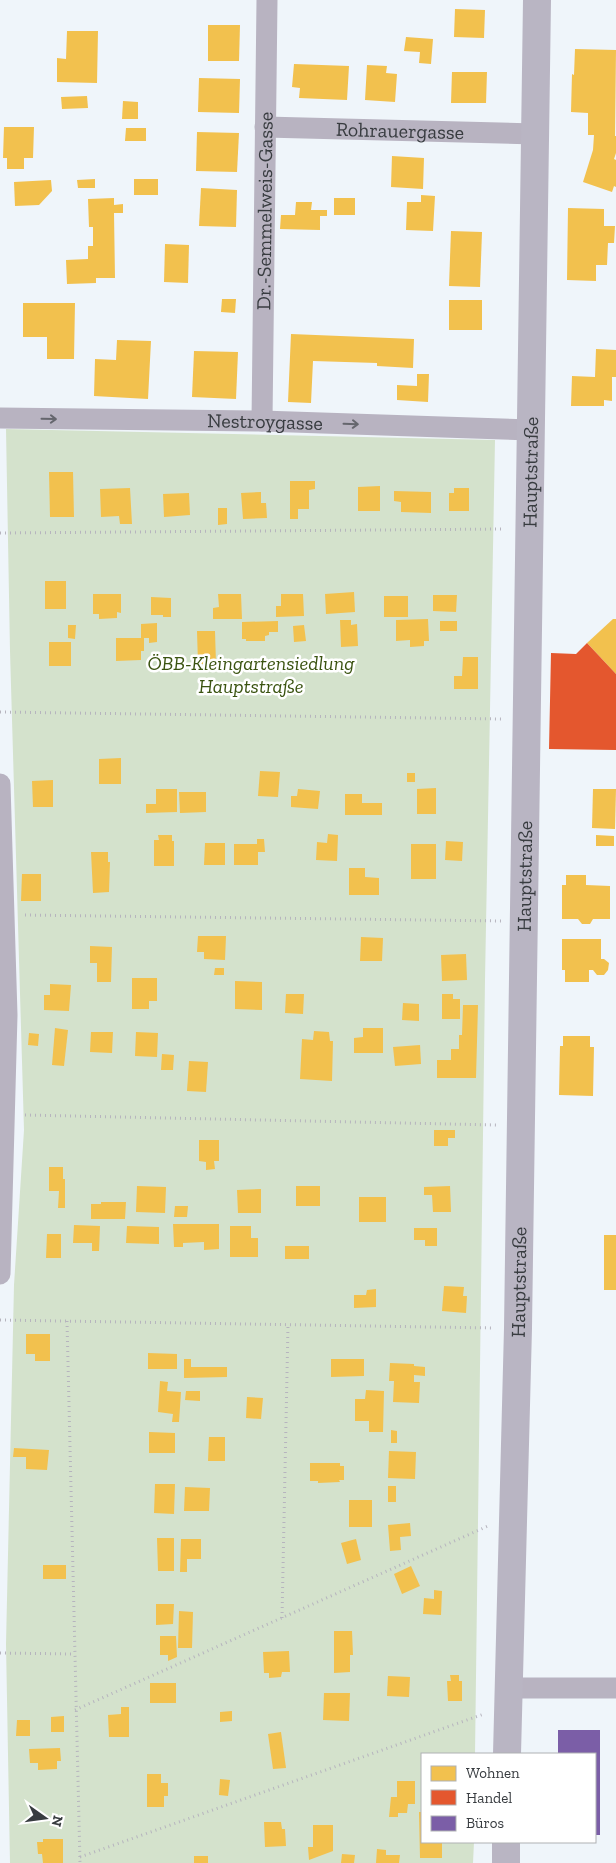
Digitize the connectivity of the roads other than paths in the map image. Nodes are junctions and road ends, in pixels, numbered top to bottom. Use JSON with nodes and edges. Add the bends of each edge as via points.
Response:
{"nodes":[{"id":1,"x":267,"y":0,"type":"edge"},
{"id":2,"x":536,"y":0,"type":"edge"},
{"id":3,"x":265,"y":127,"type":"junction"},
{"id":4,"x":534,"y":134,"type":"junction"},
{"id":5,"x":0,"y":418,"type":"edge"},
{"id":6,"x":262,"y":421,"type":"junction"},
{"id":7,"x":530,"y":430,"type":"junction"},
{"id":8,"x":0,"y":784,"type":"edge"},
{"id":9,"x":0,"y":1274,"type":"edge"},
{"id":10,"x":616,"y":1688,"type":"edge"},
{"id":11,"x":508,"y":1697,"type":"junction"},
{"id":12,"x":507,"y":1753,"type":"edge"},
{"id":13,"x":506,"y":1843,"type":"edge"},
{"id":14,"x":506,"y":1863,"type":"edge"}],
"edges":[{"from":1,"to":3,"type":"street","name":"Dr.-Semmelweis-Gasse"},
{"from":2,"to":4,"type":"main road","name":"Hauptstraße"},
{"from":3,"to":4,"type":"street","name":"Rohrauergasse"},
{"from":3,"to":6,"type":"street","name":"Dr.-Semmelweis-Gasse"},
{"from":4,"to":7,"type":"main road","name":"Hauptstraße"},
{"from":5,"to":6,"type":"street","name":"Nestroygasse","one_way":true},
{"from":6,"to":7,"type":"street","name":"Nestroygasse","one_way":true},
{"from":7,"to":11,"type":"main road","name":"Hauptstraße","via":[[518,1328]]},
{"from":8,"to":9,"type":"street","via":[[7,1015]]},
{"from":10,"to":11,"type":"street"},
{"from":11,"to":12,"type":"main road","name":"Hauptstraße"},
{"from":13,"to":14,"type":"main road"}]}
